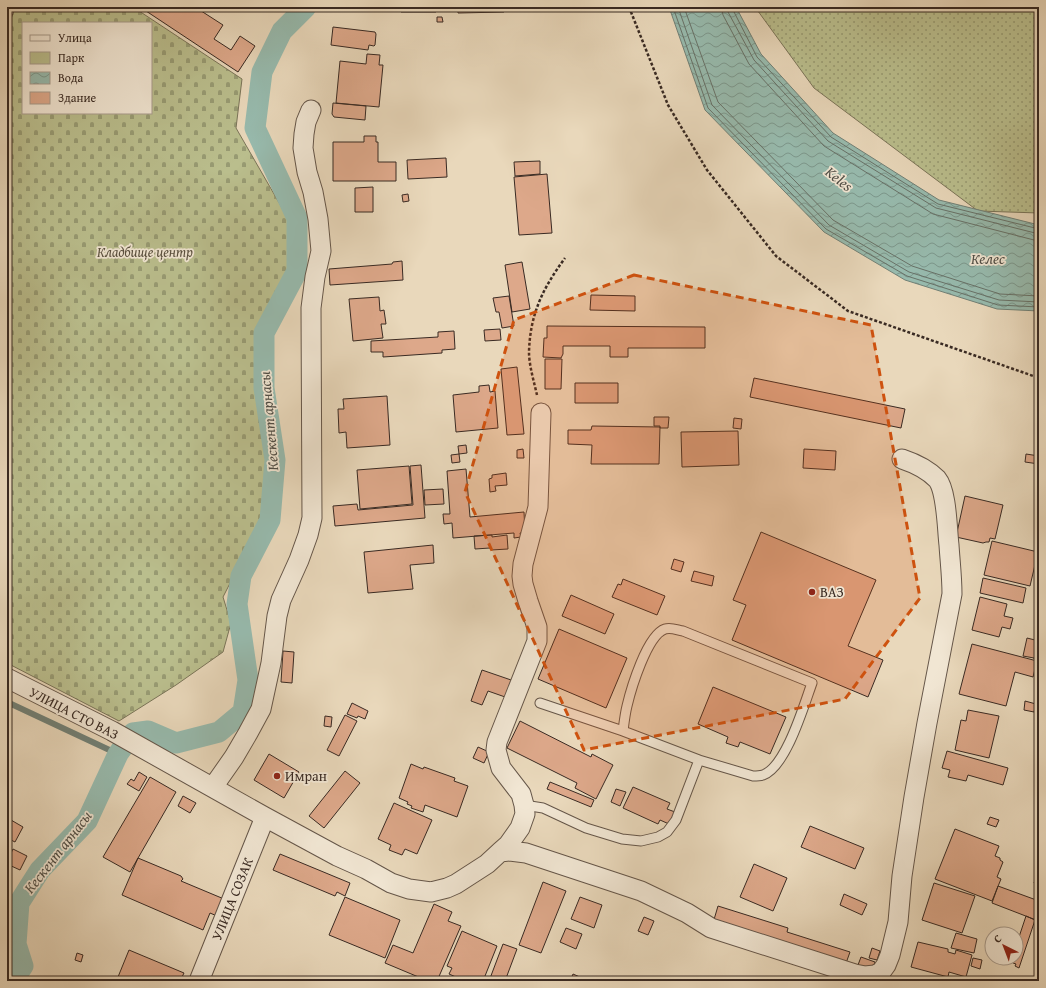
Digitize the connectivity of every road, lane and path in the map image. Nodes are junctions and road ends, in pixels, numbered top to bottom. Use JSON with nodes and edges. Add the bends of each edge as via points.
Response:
{"nodes":[{"id":1,"x":10,"y":7,"type":"edge"},
{"id":2,"x":629,"y":7,"type":"edge"},
{"id":3,"x":7,"y":15,"type":"edge"},
{"id":4,"x":311,"y":110,"type":"dead end"},
{"id":5,"x":565,"y":258,"type":"dead end"},
{"id":6,"x":1039,"y":378,"type":"edge"},
{"id":7,"x":542,"y":413,"type":"joint"},
{"id":8,"x":902,"y":459,"type":"dead end"},
{"id":9,"x":7,"y":678,"type":"edge"},
{"id":10,"x":540,"y":703,"type":"dead end"},
{"id":11,"x":623,"y":731,"type":"junction"},
{"id":12,"x":699,"y":760,"type":"junction"},
{"id":13,"x":213,"y":788,"type":"junction"},
{"id":14,"x":524,"y":805,"type":"junction"},
{"id":15,"x":265,"y":818,"type":"junction"},
{"id":16,"x":500,"y":852,"type":"junction"},
{"id":17,"x":199,"y":981,"type":"edge"}],
"edges":[{"from":1,"to":3,"type":"lane"},
{"from":2,"to":6,"type":"path","via":[[668,106],[707,170],[776,256],[848,311]]},
{"from":4,"to":13,"type":"street","via":[[306,122],[303,148],[318,219],[320,251],[311,308],[312,518],[299,560],[281,600],[261,709]]},
{"from":5,"to":7,"type":"path","via":[[540,298],[531,333],[529,354]]},
{"from":7,"to":14,"type":"street","via":[[538,507],[522,576],[537,627],[537,641],[496,750],[501,768],[521,794]]},
{"from":8,"to":16,"type":"street","via":[[927,471],[937,479],[942,489],[946,508],[952,594],[914,797],[898,922],[890,955],[881,972],[865,976],[855,974],[711,928],[687,913],[641,891],[526,853]]},
{"from":9,"to":13,"type":"street","name":"УЛИЦА СТО ВАЗ","via":[[112,731]]},
{"from":10,"to":11,"type":"lane"},
{"from":11,"to":12,"type":"lane"},
{"from":11,"to":12,"type":"lane","via":[[637,671],[650,645],[664,629],[683,631],[812,683],[786,749],[770,771],[762,776],[753,776]]},
{"from":12,"to":14,"type":"lane","via":[[676,820],[667,832],[658,837],[641,841],[622,839],[586,828],[543,808]]},
{"from":13,"to":15,"type":"street","name":"УЛИЦА СТО ВАЗ"},
{"from":14,"to":16,"type":"street","name":"УЛИЦА СТО ВАЗ","via":[[525,814],[520,828]]},
{"from":15,"to":16,"type":"street","name":"УЛИЦА СТО ВАЗ","via":[[391,883],[409,889],[431,892],[448,888],[487,864]]},
{"from":15,"to":17,"type":"street","name":"УЛИЦА СОЗАК"}]}
